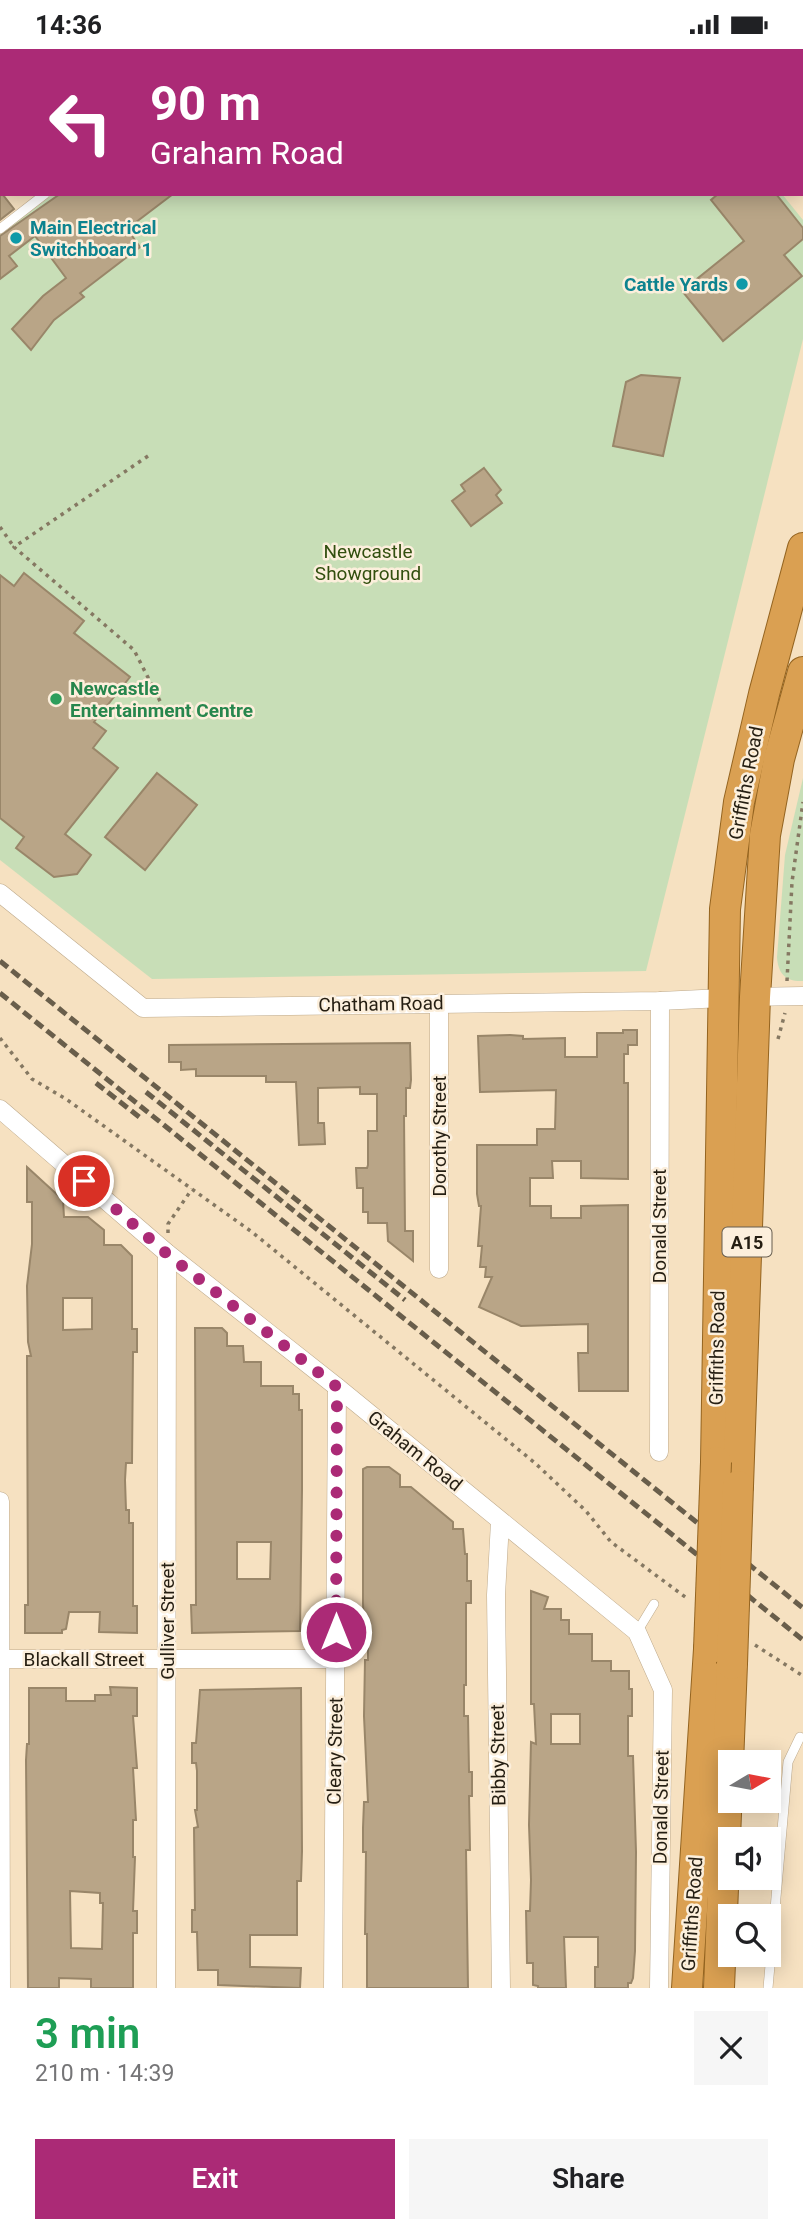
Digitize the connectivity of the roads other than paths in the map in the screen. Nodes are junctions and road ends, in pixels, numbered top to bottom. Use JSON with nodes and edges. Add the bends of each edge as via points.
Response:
{"nodes":[{"id":1,"x":42,"y":196,"type":"edge"},
{"id":2,"x":0,"y":229,"type":"edge"},
{"id":3,"x":803,"y":548,"type":"edge"},
{"id":4,"x":803,"y":672,"type":"edge"},
{"id":5,"x":0,"y":893,"type":"edge"},
{"id":6,"x":803,"y":996,"type":"edge"},
{"id":7,"x":755,"y":997,"type":"junction"},
{"id":8,"x":723,"y":998,"type":"junction"},
{"id":9,"x":660,"y":1001,"type":"junction"},
{"id":10,"x":439,"y":1003,"type":"junction"},
{"id":11,"x":0,"y":1109,"type":"edge"},
{"id":12,"x":167,"y":1254,"type":"junction"},
{"id":13,"x":439,"y":1269,"type":"dead end"},
{"id":14,"x":337,"y":1387,"type":"junction"},
{"id":15,"x":659,"y":1452,"type":"dead end"},
{"id":16,"x":0,"y":1501,"type":"edge"},
{"id":17,"x":500,"y":1522,"type":"junction"},
{"id":18,"x":654,"y":1604,"type":"dead end"},
{"id":19,"x":637,"y":1632,"type":"junction"},
{"id":20,"x":730,"y":1652,"type":"junction"},
{"id":21,"x":1,"y":1659,"type":"edge"},
{"id":22,"x":167,"y":1659,"type":"junction"},
{"id":23,"x":336,"y":1659,"type":"junction"},
{"id":24,"x":800,"y":1737,"type":"dead end"},
{"id":25,"x":1,"y":1988,"type":"edge"},
{"id":26,"x":166,"y":1988,"type":"edge"},
{"id":27,"x":333,"y":1988,"type":"edge"},
{"id":28,"x":501,"y":1988,"type":"edge"},
{"id":29,"x":659,"y":1988,"type":"edge"},
{"id":30,"x":687,"y":1988,"type":"edge"},
{"id":31,"x":719,"y":1988,"type":"edge"},
{"id":32,"x":768,"y":1988,"type":"edge"}],
"edges":[{"from":1,"to":2,"type":"lane"},
{"from":3,"to":8,"type":"highway","name":"Griffiths Road","number":"A15","via":[[739,802],[725,909]]},
{"from":4,"to":7,"type":"highway","name":"Griffiths Road","number":"A15","via":[[779,759],[765,835]]},
{"from":5,"to":10,"type":"street","name":"Chatham Road","via":[[143,1009]]},
{"from":6,"to":7,"type":"street","name":"Chatham Road"},
{"from":7,"to":8,"type":"highway","name":"Chatham Road"},
{"from":7,"to":20,"type":"highway","name":"Griffiths Road","number":"A15","bridge":true},
{"from":8,"to":9,"type":"street","name":"Chatham Road"},
{"from":8,"to":20,"type":"highway","name":"Griffiths Road","number":"A15","bridge":true,"via":[[716,1462]]},
{"from":9,"to":10,"type":"street","name":"Chatham Road"},
{"from":9,"to":15,"type":"street","name":"Donald Street"},
{"from":10,"to":13,"type":"street","name":"Dorothy Street"},
{"from":11,"to":12,"type":"street","name":"Graham Road"},
{"from":12,"to":14,"type":"street","name":"Graham Road"},
{"from":12,"to":22,"type":"street","name":"Gulliver Street"},
{"from":14,"to":17,"type":"street","name":"Graham Road"},
{"from":14,"to":23,"type":"street","name":"Cleary Street"},
{"from":16,"to":21,"type":"street"},
{"from":17,"to":19,"type":"street","name":"Graham Road"},
{"from":17,"to":28,"type":"street","name":"Bibby Street","via":[[496,1595]]},
{"from":18,"to":19,"type":"lane"},
{"from":19,"to":29,"type":"street","name":"Donald Street","via":[[663,1690]]},
{"from":20,"to":30,"type":"highway","name":"Griffiths Road","number":"A15"},
{"from":20,"to":31,"type":"highway","name":"Griffiths Road","number":"A15"},
{"from":21,"to":22,"type":"street","name":"Blackall Street"},
{"from":21,"to":25,"type":"street"},
{"from":22,"to":23,"type":"street","name":"Blackall Street"},
{"from":22,"to":26,"type":"street","name":"Gulliver Street"},
{"from":23,"to":27,"type":"street","name":"Cleary Street"},
{"from":24,"to":32,"type":"lane","via":[[788,1762]]}]}
